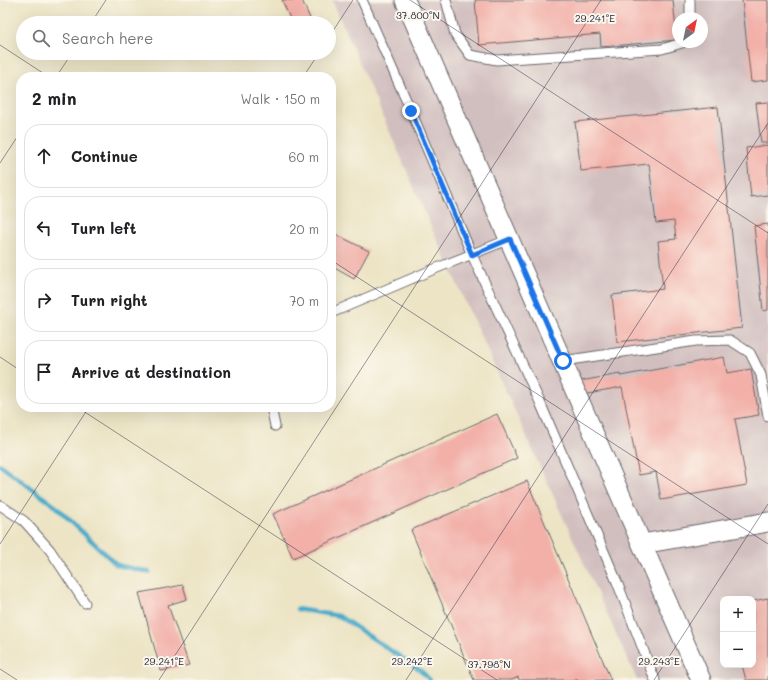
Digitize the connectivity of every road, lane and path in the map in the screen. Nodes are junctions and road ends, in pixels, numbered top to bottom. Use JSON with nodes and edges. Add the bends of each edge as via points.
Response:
{"nodes":[{"id":1,"x":362,"y":0,"type":"edge"},
{"id":2,"x":405,"y":0,"type":"edge"},
{"id":3,"x":446,"y":0,"type":"edge"},
{"id":4,"x":690,"y":0,"type":"edge"},
{"id":5,"x":690,"y":12,"type":"edge"},
{"id":6,"x":672,"y":46,"type":"edge"},
{"id":7,"x":510,"y":239,"type":"junction"},
{"id":8,"x":472,"y":255,"type":"junction"},
{"id":9,"x":336,"y":311,"type":"edge"},
{"id":10,"x":563,"y":361,"type":"junction"},
{"id":11,"x":272,"y":412,"type":"edge"},
{"id":12,"x":768,"y":416,"type":"edge"},
{"id":13,"x":275,"y":426,"type":"dead end"},
{"id":14,"x":0,"y":505,"type":"edge"},
{"id":15,"x":768,"y":522,"type":"edge"},
{"id":16,"x":642,"y":544,"type":"junction"},
{"id":17,"x":85,"y":603,"type":"dead end"},
{"id":18,"x":655,"y":680,"type":"edge"},
{"id":19,"x":701,"y":680,"type":"edge"}],
"edges":[{"from":1,"to":8,"type":"lane"},
{"from":2,"to":7,"type":"street"},
{"from":3,"to":6,"type":"lane","via":[[455,34],[470,55],[497,60],[662,49]]},
{"from":4,"to":5,"type":"lane"},
{"from":7,"to":8,"type":"lane"},
{"from":7,"to":10,"type":"street"},
{"from":8,"to":9,"type":"lane"},
{"from":8,"to":18,"type":"lane","via":[[542,407],[617,582]]},
{"from":10,"to":12,"type":"lane","via":[[696,341],[730,340],[750,353],[760,375]]},
{"from":10,"to":16,"type":"street"},
{"from":11,"to":13,"type":"lane"},
{"from":14,"to":17,"type":"lane","via":[[24,521],[50,550]]},
{"from":15,"to":16,"type":"street"},
{"from":16,"to":19,"type":"street"}]}
